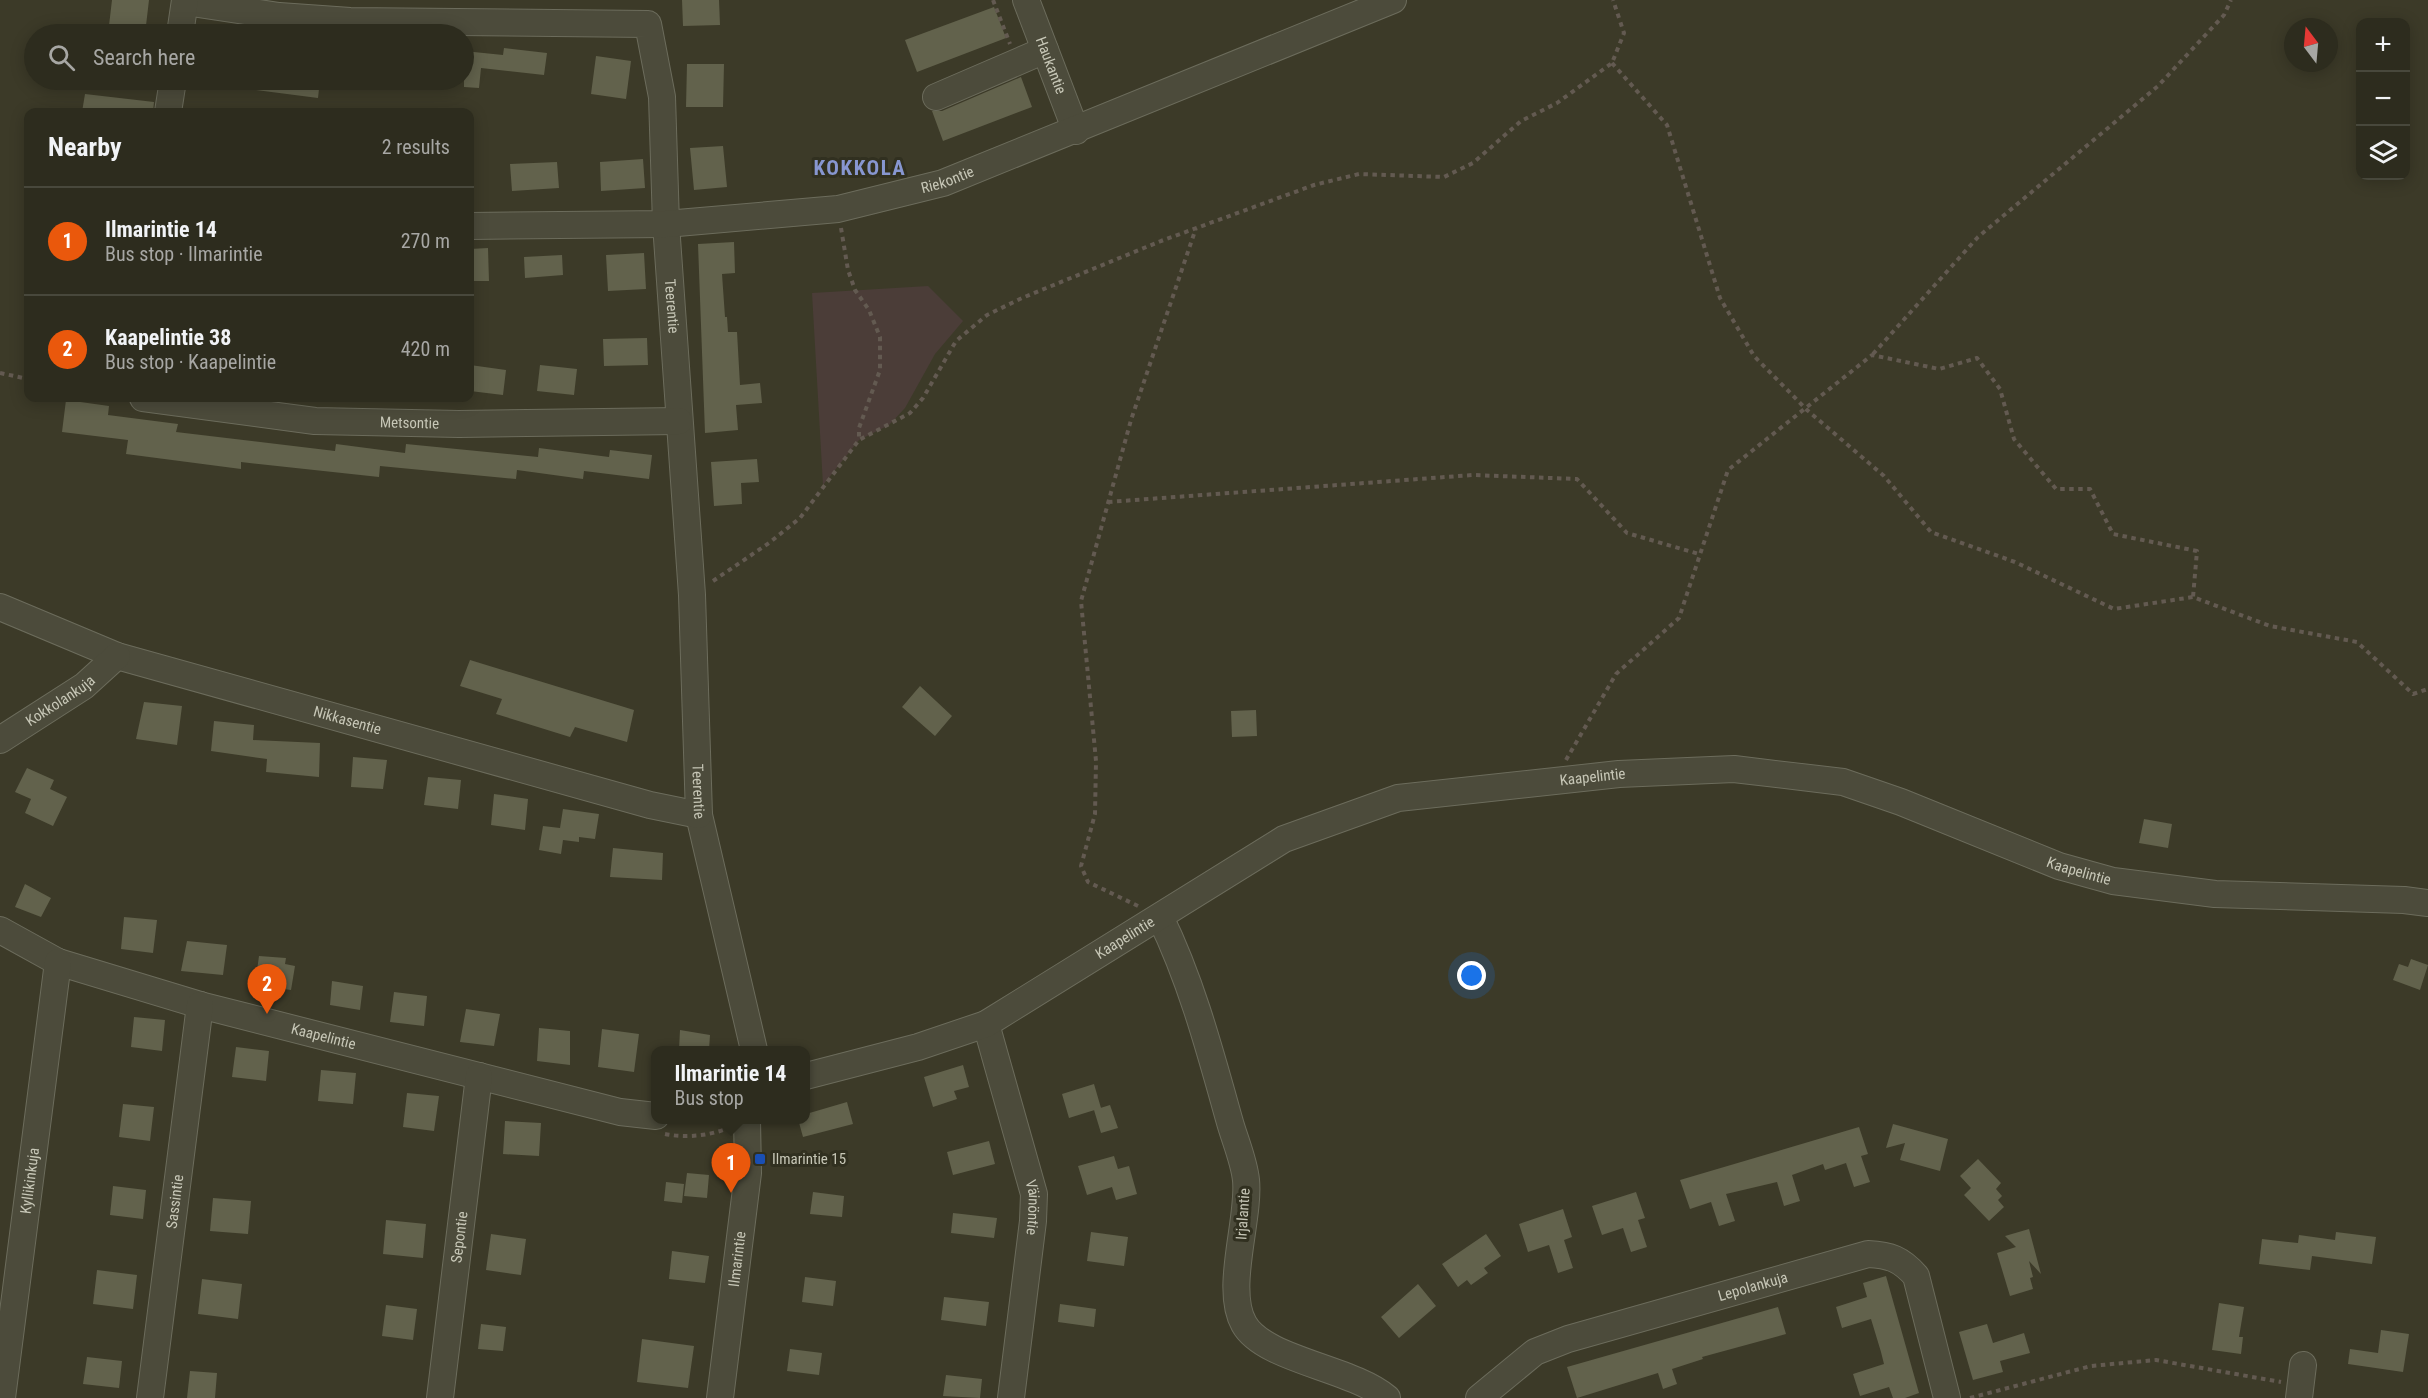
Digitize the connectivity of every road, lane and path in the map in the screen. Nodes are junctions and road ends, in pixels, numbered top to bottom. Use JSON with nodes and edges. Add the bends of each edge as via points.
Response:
{"nodes":[{"id":1,"x":993,"y":0,"type":"edge"},
{"id":2,"x":1026,"y":0,"type":"edge"},
{"id":3,"x":1393,"y":0,"type":"edge"},
{"id":4,"x":1613,"y":0,"type":"edge"},
{"id":5,"x":2231,"y":0,"type":"edge"},
{"id":6,"x":185,"y":1,"type":"edge"},
{"id":7,"x":182,"y":24,"type":"edge"},
{"id":8,"x":1045,"y":50,"type":"junction"},
{"id":9,"x":1016,"y":63,"type":"junction"},
{"id":10,"x":1612,"y":63,"type":"junction"},
{"id":11,"x":171,"y":90,"type":"edge"},
{"id":12,"x":936,"y":97,"type":"dead end"},
{"id":13,"x":169,"y":108,"type":"edge"},
{"id":14,"x":1076,"y":131,"type":"junction"},
{"id":15,"x":838,"y":209,"type":"junction"},
{"id":16,"x":666,"y":224,"type":"junction"},
{"id":17,"x":474,"y":226,"type":"edge"},
{"id":18,"x":1196,"y":228,"type":"junction"},
{"id":19,"x":1872,"y":355,"type":"junction"},
{"id":20,"x":0,"y":373,"type":"edge"},
{"id":21,"x":24,"y":378,"type":"edge"},
{"id":22,"x":173,"y":402,"type":"edge"},
{"id":23,"x":1807,"y":410,"type":"junction"},
{"id":24,"x":679,"y":421,"type":"junction"},
{"id":25,"x":860,"y":440,"type":"junction"},
{"id":26,"x":1108,"y":502,"type":"junction"},
{"id":27,"x":1699,"y":554,"type":"junction"},
{"id":28,"x":692,"y":595,"type":"junction"},
{"id":29,"x":2193,"y":597,"type":"junction"},
{"id":30,"x":0,"y":608,"type":"edge"},
{"id":31,"x":117,"y":656,"type":"junction"},
{"id":32,"x":2428,"y":689,"type":"edge"},
{"id":33,"x":0,"y":740,"type":"edge"},
{"id":34,"x":1554,"y":781,"type":"junction"},
{"id":35,"x":699,"y":815,"type":"junction"},
{"id":36,"x":2428,"y":903,"type":"edge"},
{"id":37,"x":1160,"y":917,"type":"junction"},
{"id":38,"x":0,"y":930,"type":"edge"},
{"id":39,"x":58,"y":962,"type":"junction"},
{"id":40,"x":200,"y":1005,"type":"junction"},
{"id":41,"x":986,"y":1024,"type":"junction"},
{"id":42,"x":753,"y":1046,"type":"edge"},
{"id":43,"x":810,"y":1075,"type":"edge"},
{"id":44,"x":479,"y":1076,"type":"junction"},
{"id":45,"x":651,"y":1115,"type":"edge"},
{"id":46,"x":747,"y":1124,"type":"edge"},
{"id":47,"x":2301,"y":1383,"type":"edge"},
{"id":48,"x":2,"y":1398,"type":"edge"},
{"id":49,"x":150,"y":1398,"type":"edge"},
{"id":50,"x":440,"y":1398,"type":"edge"},
{"id":51,"x":720,"y":1398,"type":"edge"},
{"id":52,"x":1011,"y":1398,"type":"edge"},
{"id":53,"x":1387,"y":1398,"type":"edge"},
{"id":54,"x":1479,"y":1398,"type":"edge"},
{"id":55,"x":1947,"y":1398,"type":"edge"},
{"id":56,"x":1970,"y":1398,"type":"edge"}],
"edges":[{"from":1,"to":9,"type":"path"},
{"from":2,"to":8,"type":"street","name":"Haukantie"},
{"from":3,"to":14,"type":"street","name":"Riekontie"},
{"from":4,"to":10,"type":"path","via":[[1624,33]]},
{"from":5,"to":19,"type":"path","via":[[2224,15],[2158,86],[1978,237]]},
{"from":6,"to":7,"type":"street"},
{"from":6,"to":16,"type":"street","name":"Teerentie","via":[[279,16],[350,21],[648,24],[662,97]]},
{"from":8,"to":9,"type":"street"},
{"from":8,"to":14,"type":"street","name":"Haukantie"},
{"from":9,"to":12,"type":"street"},
{"from":10,"to":18,"type":"path","via":[[1557,103],[1521,121],[1473,163],[1444,177],[1359,174],[1314,185]]},
{"from":10,"to":23,"type":"path","via":[[1667,125],[1720,298],[1754,356]]},
{"from":11,"to":13,"type":"street"},
{"from":14,"to":15,"type":"street","name":"Riekontie","via":[[943,183]]},
{"from":15,"to":16,"type":"street","name":"Riekontie"},
{"from":15,"to":25,"type":"path","via":[[848,270],[880,337],[880,370],[859,428]]},
{"from":16,"to":17,"type":"street","name":"Riekontie"},
{"from":16,"to":24,"type":"street","name":"Teerentie"},
{"from":18,"to":25,"type":"path","via":[[987,315],[957,341],[910,413]]},
{"from":18,"to":26,"type":"path","via":[[1131,420]]},
{"from":19,"to":23,"type":"path"},
{"from":19,"to":29,"type":"path","via":[[1939,369],[1977,358],[2000,389],[2014,439],[2056,489],[2090,489],[2113,534],[2197,551]]},
{"from":20,"to":21,"type":"path"},
{"from":22,"to":24,"type":"street","name":"Metsontie","via":[[315,421]]},
{"from":23,"to":27,"type":"path","via":[[1728,470]]},
{"from":23,"to":29,"type":"path","via":[[1884,476],[1931,532],[2015,562],[2114,609]]},
{"from":24,"to":28,"type":"street","name":"Teerentie"},
{"from":25,"to":28,"type":"path","via":[[800,518]]},
{"from":26,"to":27,"type":"path","via":[[1473,475],[1577,479],[1627,533]]},
{"from":26,"to":37,"type":"path","via":[[1081,601],[1096,761],[1095,814],[1081,866],[1088,882]]},
{"from":27,"to":34,"type":"path","via":[[1679,618],[1616,674]]},
{"from":28,"to":35,"type":"street","name":"Teerentie"},
{"from":29,"to":32,"type":"path","via":[[2270,626],[2357,642],[2413,694]]},
{"from":30,"to":31,"type":"street","name":"Nikkasentie"},
{"from":31,"to":33,"type":"street","name":"Kokkolankuja","via":[[84,686]]},
{"from":31,"to":35,"type":"street","name":"Nikkasentie","via":[[650,805]]},
{"from":34,"to":36,"type":"street","name":"Kaapelintie","via":[[1734,769],[1843,782],[2060,866],[2113,881],[2215,894]]},
{"from":34,"to":37,"type":"street","name":"Kaapelintie","via":[[1398,798],[1284,839]]},
{"from":35,"to":42,"type":"street","name":"Teerentie"},
{"from":37,"to":41,"type":"street","name":"Kaapelintie"},
{"from":37,"to":53,"type":"street","name":"Irjalantie","via":[[1180,962],[1246,1180],[1237,1298],[1244,1324],[1256,1337],[1288,1355],[1347,1375],[1374,1387]]},
{"from":38,"to":39,"type":"street","name":"Kaapelintie"},
{"from":39,"to":40,"type":"street","name":"Kaapelintie"},
{"from":39,"to":48,"type":"street","name":"Kyllikinkuja"},
{"from":40,"to":44,"type":"street","name":"Kaapelintie"},
{"from":40,"to":49,"type":"street","name":"Sassintie"},
{"from":41,"to":43,"type":"street","name":"Kaapelintie","via":[[918,1047]]},
{"from":41,"to":52,"type":"street","name":"Väinöntie","via":[[1034,1194]]},
{"from":44,"to":45,"type":"street","name":"Kaapelintie","via":[[620,1112]]},
{"from":44,"to":50,"type":"street","name":"Sepontie"},
{"from":46,"to":51,"type":"street","name":"Ilmarintie","via":[[748,1173]]},
{"from":47,"to":56,"type":"path","via":[[2156,1360],[2091,1366]]},
{"from":54,"to":55,"type":"street","name":"Lepolankuja","via":[[1535,1352],[1568,1339],[1868,1254],[1890,1255],[1916,1276]]}]}
